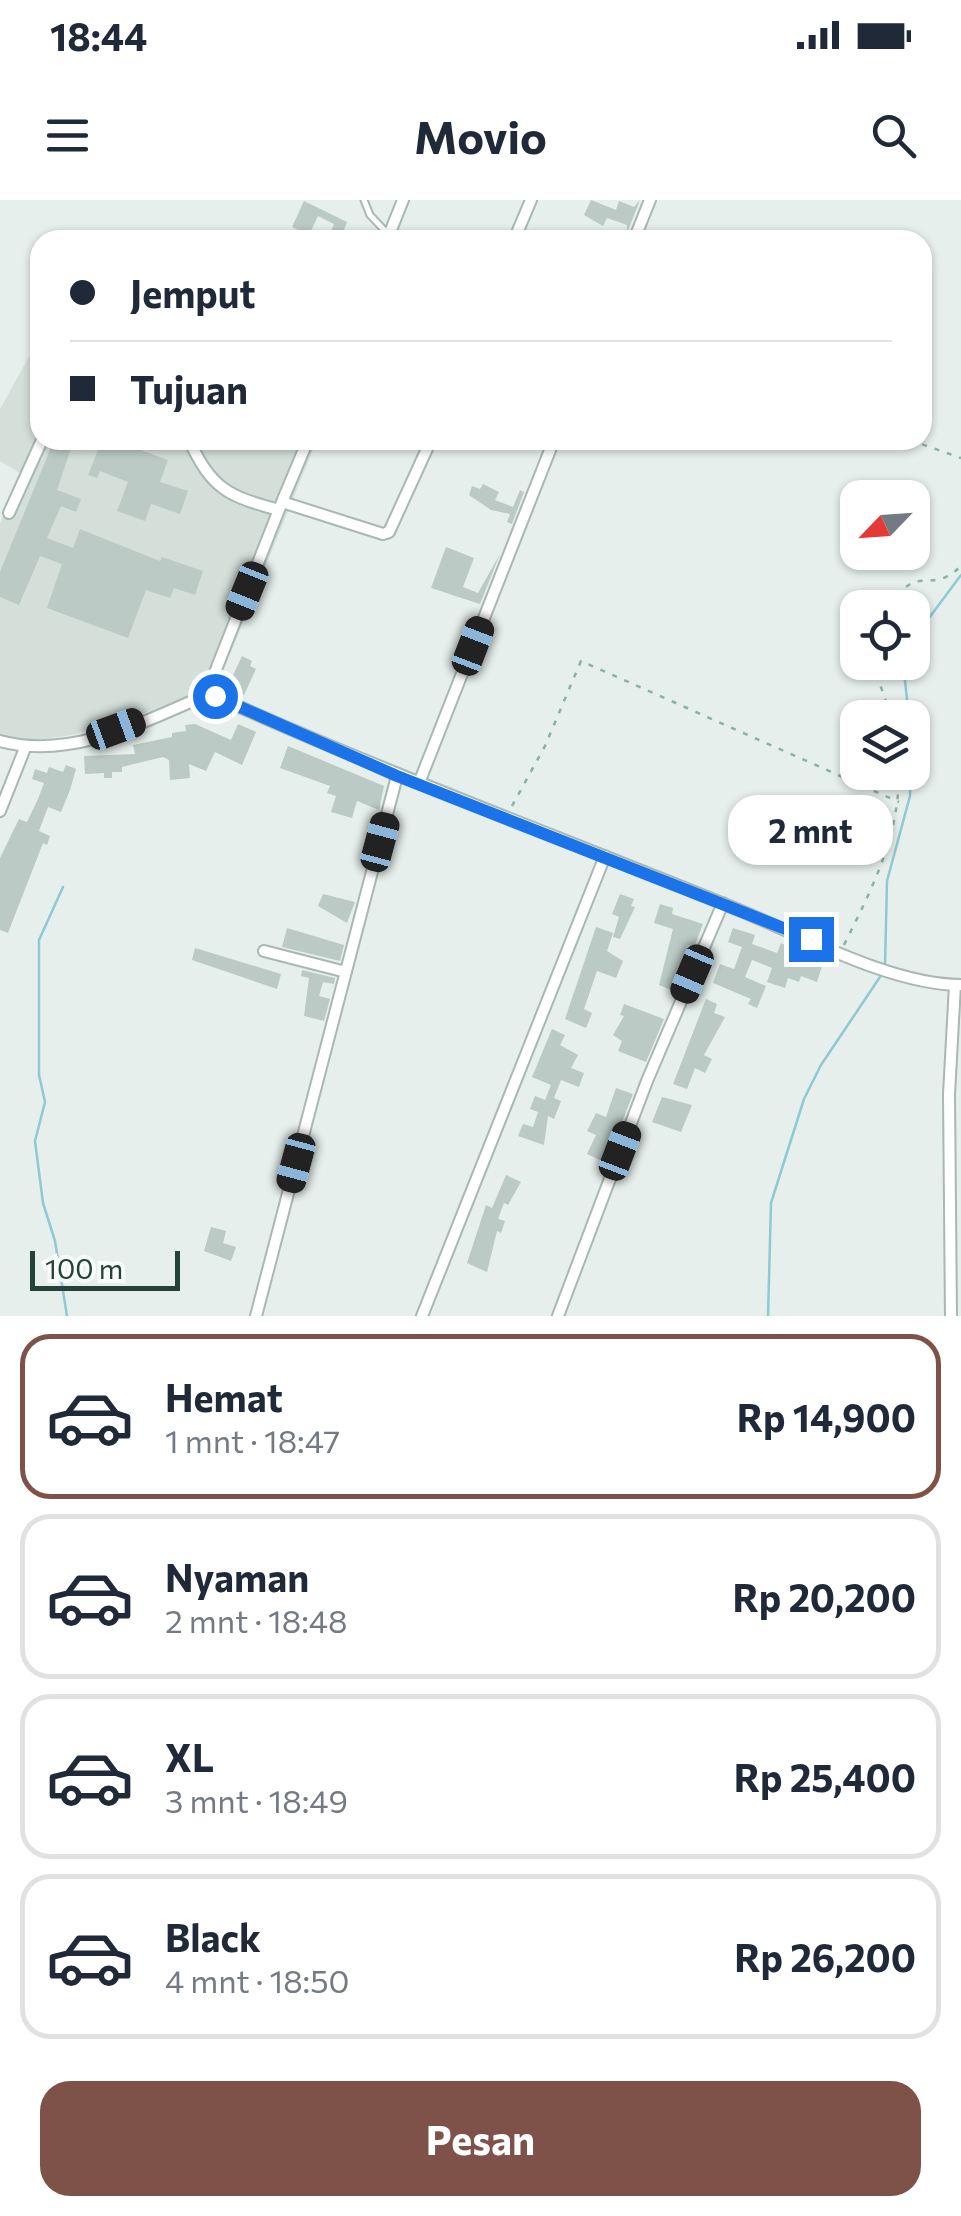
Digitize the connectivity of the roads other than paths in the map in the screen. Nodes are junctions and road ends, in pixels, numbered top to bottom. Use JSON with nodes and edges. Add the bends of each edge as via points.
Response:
{"nodes":[{"id":1,"x":364,"y":200,"type":"edge"},
{"id":2,"x":404,"y":200,"type":"edge"},
{"id":3,"x":531,"y":200,"type":"edge"},
{"id":4,"x":650,"y":200,"type":"edge"},
{"id":5,"x":382,"y":230,"type":"edge"},
{"id":6,"x":391,"y":230,"type":"edge"},
{"id":7,"x":518,"y":230,"type":"edge"},
{"id":8,"x":638,"y":230,"type":"edge"},
{"id":9,"x":37,"y":450,"type":"edge"},
{"id":10,"x":194,"y":450,"type":"edge"},
{"id":11,"x":304,"y":450,"type":"edge"},
{"id":12,"x":427,"y":450,"type":"edge"},
{"id":13,"x":550,"y":450,"type":"edge"},
{"id":14,"x":281,"y":506,"type":"junction"},
{"id":15,"x":8,"y":514,"type":"dead end"},
{"id":16,"x":206,"y":695,"type":"junction"},
{"id":17,"x":0,"y":741,"type":"edge"},
{"id":18,"x":26,"y":748,"type":"junction"},
{"id":19,"x":397,"y":776,"type":"junction"},
{"id":20,"x":419,"y":783,"type":"junction"},
{"id":21,"x":0,"y":811,"type":"edge"},
{"id":22,"x":605,"y":856,"type":"junction"},
{"id":23,"x":722,"y":903,"type":"junction"},
{"id":24,"x":264,"y":951,"type":"dead end"},
{"id":25,"x":346,"y":972,"type":"junction"},
{"id":26,"x":958,"y":985,"type":"edge"},
{"id":27,"x":256,"y":1316,"type":"edge"},
{"id":28,"x":422,"y":1316,"type":"edge"},
{"id":29,"x":558,"y":1316,"type":"edge"},
{"id":30,"x":951,"y":1316,"type":"edge"}],
"edges":[{"from":1,"to":5,"type":"lane"},
{"from":2,"to":6,"type":"street"},
{"from":3,"to":7,"type":"street"},
{"from":4,"to":8,"type":"street"},
{"from":9,"to":15,"type":"street"},
{"from":10,"to":14,"type":"street","via":[[216,486],[243,500]]},
{"from":11,"to":14,"type":"street"},
{"from":12,"to":14,"type":"street","via":[[390,532]]},
{"from":13,"to":20,"type":"street"},
{"from":14,"to":16,"type":"street"},
{"from":16,"to":18,"type":"street","via":[[65,747]]},
{"from":16,"to":19,"type":"street"},
{"from":17,"to":18,"type":"street"},
{"from":18,"to":21,"type":"street"},
{"from":19,"to":20,"type":"street"},
{"from":19,"to":25,"type":"street"},
{"from":20,"to":22,"type":"street"},
{"from":22,"to":23,"type":"street"},
{"from":22,"to":28,"type":"street"},
{"from":23,"to":26,"type":"street","via":[[889,974]]},
{"from":23,"to":29,"type":"street"},
{"from":24,"to":25,"type":"street"},
{"from":25,"to":27,"type":"street"},
{"from":26,"to":30,"type":"street","via":[[949,1094]]}]}
